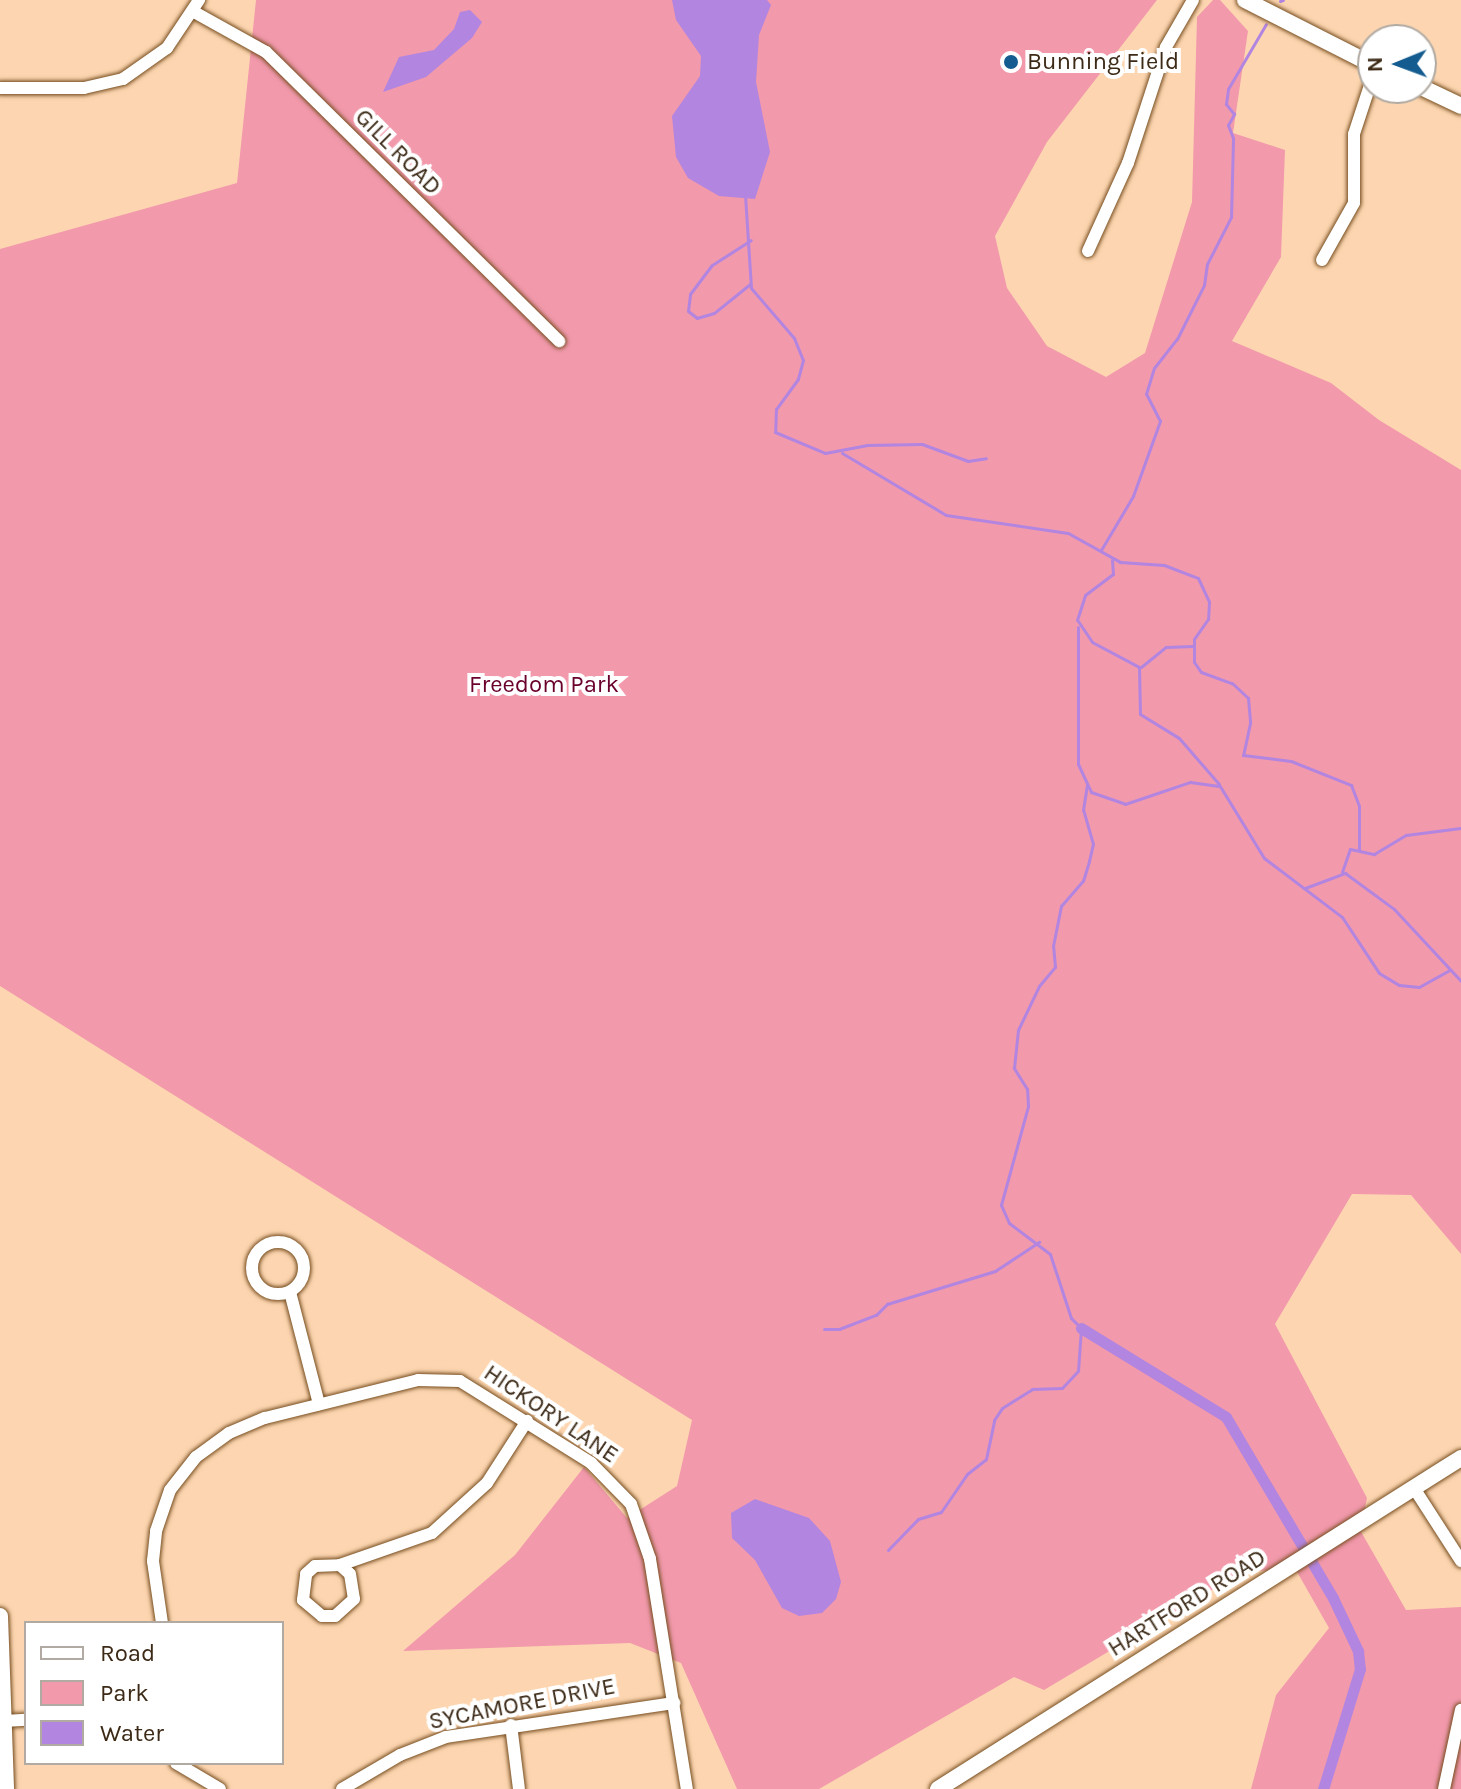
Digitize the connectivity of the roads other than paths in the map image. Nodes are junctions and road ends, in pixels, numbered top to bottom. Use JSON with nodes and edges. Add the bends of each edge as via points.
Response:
{"nodes":[{"id":1,"x":1193,"y":0,"type":"edge"},
{"id":2,"x":1245,"y":0,"type":"edge"},
{"id":3,"x":196,"y":6,"type":"edge"},
{"id":4,"x":1357,"y":57,"type":"edge"},
{"id":5,"x":0,"y":88,"type":"edge"},
{"id":6,"x":1437,"y":95,"type":"edge"},
{"id":7,"x":1364,"y":104,"type":"edge"},
{"id":8,"x":1461,"y":106,"type":"edge"},
{"id":9,"x":1088,"y":251,"type":"dead end"},
{"id":10,"x":1322,"y":260,"type":"dead end"},
{"id":11,"x":559,"y":341,"type":"dead end"},
{"id":12,"x":290,"y":1292,"type":"junction"},
{"id":13,"x":319,"y":1404,"type":"junction"},
{"id":14,"x":527,"y":1421,"type":"junction"},
{"id":15,"x":1461,"y":1458,"type":"edge"},
{"id":16,"x":1414,"y":1488,"type":"junction"},
{"id":17,"x":1461,"y":1561,"type":"edge"},
{"id":18,"x":340,"y":1565,"type":"junction"},
{"id":19,"x":0,"y":1616,"type":"edge"},
{"id":20,"x":162,"y":1621,"type":"edge"},
{"id":21,"x":674,"y":1703,"type":"junction"},
{"id":22,"x":1461,"y":1710,"type":"edge"},
{"id":23,"x":24,"y":1720,"type":"edge"},
{"id":24,"x":4,"y":1721,"type":"junction"},
{"id":25,"x":511,"y":1725,"type":"junction"},
{"id":26,"x":179,"y":1765,"type":"edge"},
{"id":27,"x":6,"y":1789,"type":"edge"},
{"id":28,"x":220,"y":1789,"type":"edge"},
{"id":29,"x":342,"y":1789,"type":"edge"},
{"id":30,"x":519,"y":1789,"type":"edge"},
{"id":31,"x":687,"y":1789,"type":"edge"},
{"id":32,"x":938,"y":1789,"type":"edge"},
{"id":33,"x":1444,"y":1789,"type":"edge"}],
"edges":[{"from":1,"to":9,"type":"street","via":[[1163,54],[1128,163]]},
{"from":2,"to":4,"type":"street"},
{"from":3,"to":5,"type":"street","via":[[167,48],[123,79],[84,88]]},
{"from":3,"to":11,"type":"street","name":"GILL ROAD","via":[[266,52]]},
{"from":6,"to":8,"type":"street"},
{"from":7,"to":10,"type":"street","via":[[1354,134],[1354,203]]},
{"from":12,"to":12,"type":"street","via":[[301,1282],[305,1267],[300,1253],[289,1244],[274,1242],[260,1248],[253,1276],[261,1289],[275,1295]]},
{"from":12,"to":13,"type":"street"},
{"from":13,"to":14,"type":"street","name":"HICKORY LANE","via":[[404,1382],[447,1378],[473,1386]]},
{"from":13,"to":20,"type":"street","name":"HICKORY LANE","via":[[241,1426],[206,1448],[177,1477],[154,1546]]},
{"from":14,"to":18,"type":"street","via":[[487,1483],[432,1533]]},
{"from":14,"to":21,"type":"street","name":"HICKORY LANE","via":[[603,1472],[637,1516],[650,1559]]},
{"from":15,"to":16,"type":"street","name":"HARTFORD ROAD"},
{"from":16,"to":17,"type":"street"},
{"from":16,"to":32,"type":"street","name":"HARTFORD ROAD"},
{"from":18,"to":18,"type":"street","via":[[315,1566],[306,1574],[303,1600],[322,1616],[335,1616],[354,1599],[355,1586]]},
{"from":19,"to":24,"type":"street"},
{"from":21,"to":25,"type":"street","name":"SYCAMORE DRIVE"},
{"from":21,"to":31,"type":"street","name":"HICKORY LANE"},
{"from":22,"to":33,"type":"street"},
{"from":23,"to":24,"type":"street"},
{"from":24,"to":27,"type":"street"},
{"from":25,"to":29,"type":"street","name":"SYCAMORE DRIVE","via":[[430,1742]]},
{"from":25,"to":30,"type":"street"},
{"from":26,"to":28,"type":"street"}]}
